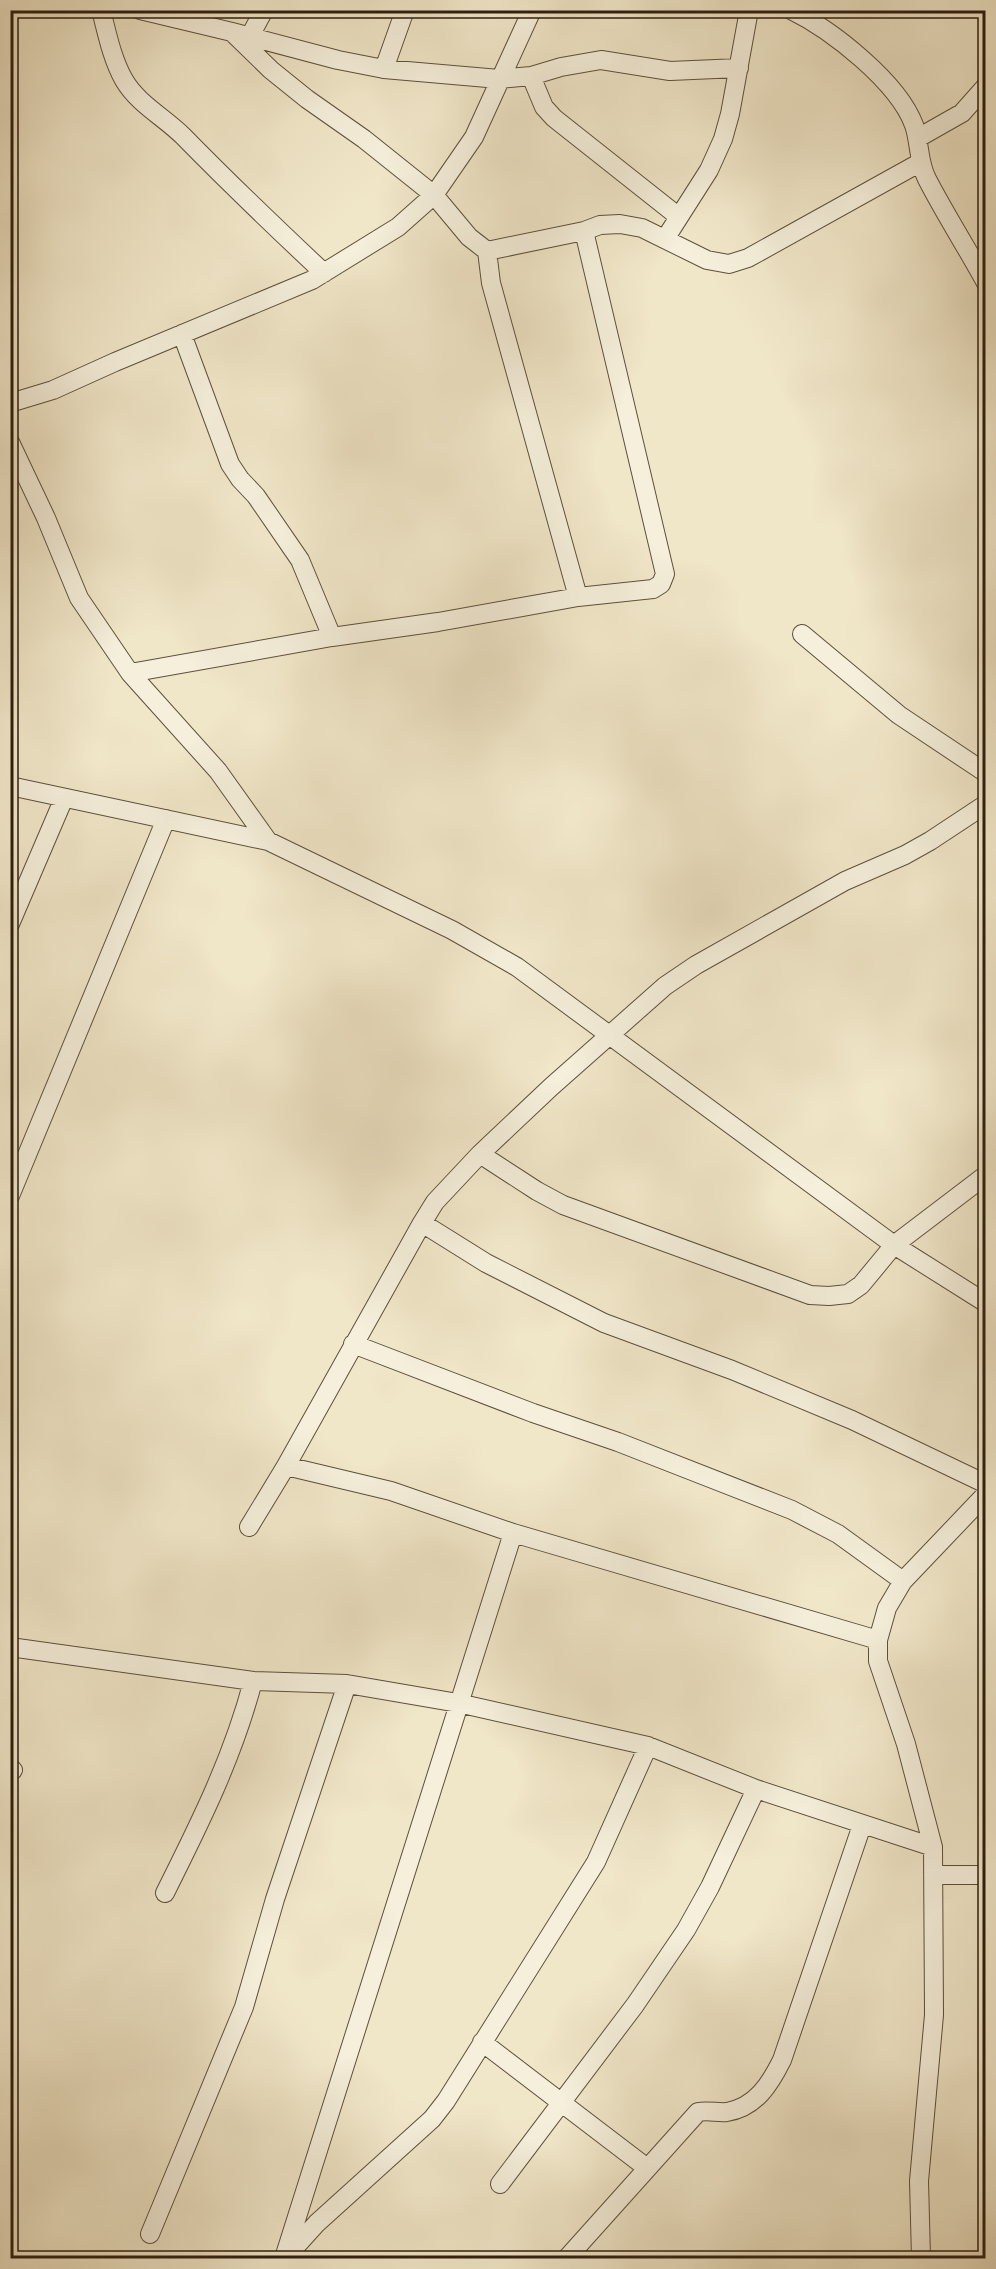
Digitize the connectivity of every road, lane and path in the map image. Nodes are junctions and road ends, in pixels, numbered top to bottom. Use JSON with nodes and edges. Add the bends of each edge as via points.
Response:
{"nodes":[{"id":1,"x":101,"y":10,"type":"edge"},
{"id":2,"x":141,"y":10,"type":"edge"},
{"id":3,"x":264,"y":10,"type":"edge"},
{"id":4,"x":405,"y":10,"type":"edge"},
{"id":5,"x":532,"y":10,"type":"edge"},
{"id":6,"x":749,"y":10,"type":"edge"},
{"id":7,"x":791,"y":10,"type":"edge"},
{"id":8,"x":232,"y":32,"type":"junction"},
{"id":9,"x":250,"y":36,"type":"junction"},
{"id":10,"x":739,"y":68,"type":"junction"},
{"id":11,"x":384,"y":69,"type":"junction"},
{"id":12,"x":531,"y":76,"type":"junction"},
{"id":13,"x":499,"y":79,"type":"junction"},
{"id":14,"x":986,"y":86,"type":"edge"},
{"id":15,"x":918,"y":138,"type":"junction"},
{"id":16,"x":921,"y":162,"type":"junction"},
{"id":17,"x":434,"y":195,"type":"junction"},
{"id":18,"x":679,"y":217,"type":"junction"},
{"id":19,"x":584,"y":231,"type":"junction"},
{"id":20,"x":665,"y":239,"type":"junction"},
{"id":21,"x":487,"y":251,"type":"junction"},
{"id":22,"x":324,"y":273,"type":"junction"},
{"id":23,"x":986,"y":283,"type":"edge"},
{"id":24,"x":182,"y":334,"type":"junction"},
{"id":25,"x":10,"y":404,"type":"edge"},
{"id":26,"x":10,"y":442,"type":"edge"},
{"id":27,"x":578,"y":597,"type":"junction"},
{"id":28,"x":802,"y":634,"type":"dead end"},
{"id":29,"x":332,"y":637,"type":"junction"},
{"id":30,"x":130,"y":673,"type":"junction"},
{"id":31,"x":986,"y":773,"type":"edge"},
{"id":32,"x":10,"y":786,"type":"edge"},
{"id":33,"x":64,"y":798,"type":"junction"},
{"id":34,"x":986,"y":804,"type":"edge"},
{"id":35,"x":166,"y":819,"type":"junction"},
{"id":36,"x":268,"y":841,"type":"junction"},
{"id":37,"x":10,"y":924,"type":"edge"},
{"id":38,"x":608,"y":1035,"type":"junction"},
{"id":39,"x":480,"y":1154,"type":"junction"},
{"id":40,"x":986,"y":1175,"type":"edge"},
{"id":41,"x":10,"y":1196,"type":"edge"},
{"id":42,"x":422,"y":1223,"type":"junction"},
{"id":43,"x":894,"y":1245,"type":"junction"},
{"id":44,"x":986,"y":1304,"type":"edge"},
{"id":45,"x":353,"y":1344,"type":"junction"},
{"id":46,"x":286,"y":1466,"type":"junction"},
{"id":47,"x":986,"y":1484,"type":"edge"},
{"id":48,"x":986,"y":1494,"type":"edge"},
{"id":49,"x":249,"y":1527,"type":"dead end"},
{"id":50,"x":513,"y":1533,"type":"junction"},
{"id":51,"x":903,"y":1581,"type":"junction"},
{"id":52,"x":878,"y":1640,"type":"junction"},
{"id":53,"x":10,"y":1647,"type":"edge"},
{"id":54,"x":253,"y":1681,"type":"junction"},
{"id":55,"x":347,"y":1684,"type":"junction"},
{"id":56,"x":458,"y":1703,"type":"junction"},
{"id":57,"x":648,"y":1746,"type":"junction"},
{"id":58,"x":756,"y":1789,"type":"junction"},
{"id":59,"x":862,"y":1826,"type":"junction"},
{"id":60,"x":933,"y":1847,"type":"junction"},
{"id":61,"x":933,"y":1875,"type":"junction"},
{"id":62,"x":986,"y":1875,"type":"edge"},
{"id":63,"x":165,"y":1893,"type":"dead end"},
{"id":64,"x":482,"y":2042,"type":"junction"},
{"id":65,"x":563,"y":2103,"type":"junction"},
{"id":66,"x":647,"y":2168,"type":"junction"},
{"id":67,"x":501,"y":2184,"type":"dead end"},
{"id":68,"x":150,"y":2234,"type":"dead end"},
{"id":69,"x":285,"y":2259,"type":"edge"},
{"id":70,"x":567,"y":2259,"type":"edge"},
{"id":71,"x":921,"y":2259,"type":"edge"}],
"edges":[{"from":1,"to":22,"type":"street","via":[[113,54],[135,96],[181,134]]},
{"from":2,"to":8,"type":"street"},
{"from":3,"to":9,"type":"street"},
{"from":4,"to":11,"type":"street"},
{"from":5,"to":13,"type":"street"},
{"from":6,"to":10,"type":"street"},
{"from":7,"to":15,"type":"street","via":[[830,32],[866,63],[898,98]]},
{"from":8,"to":9,"type":"street"},
{"from":8,"to":17,"type":"street","via":[[271,70]]},
{"from":9,"to":11,"type":"street"},
{"from":10,"to":12,"type":"street","via":[[670,71],[601,60]]},
{"from":10,"to":18,"type":"street","via":[[723,139],[709,170]]},
{"from":11,"to":13,"type":"street"},
{"from":12,"to":13,"type":"street"},
{"from":12,"to":18,"type":"street","via":[[544,106],[554,118]]},
{"from":13,"to":17,"type":"street","via":[[474,137]]},
{"from":14,"to":15,"type":"street","via":[[962,113]]},
{"from":15,"to":16,"type":"street"},
{"from":16,"to":20,"type":"street","via":[[748,258],[729,264],[707,260]]},
{"from":16,"to":23,"type":"street"},
{"from":17,"to":21,"type":"street","via":[[469,237]]},
{"from":17,"to":22,"type":"street","via":[[398,227]]},
{"from":18,"to":20,"type":"street"},
{"from":19,"to":20,"type":"street","via":[[621,224]]},
{"from":19,"to":21,"type":"street"},
{"from":19,"to":27,"type":"street","via":[[665,574],[661,584],[653,589]]},
{"from":21,"to":27,"type":"street","via":[[491,283]]},
{"from":22,"to":24,"type":"street"},
{"from":24,"to":25,"type":"street","via":[[53,390]]},
{"from":24,"to":29,"type":"street","via":[[230,464],[300,560]]},
{"from":26,"to":30,"type":"street","via":[[80,598]]},
{"from":27,"to":29,"type":"street"},
{"from":28,"to":31,"type":"street","via":[[899,715]]},
{"from":29,"to":30,"type":"street"},
{"from":30,"to":36,"type":"street","via":[[219,771]]},
{"from":32,"to":33,"type":"street"},
{"from":33,"to":35,"type":"street"},
{"from":33,"to":37,"type":"street"},
{"from":34,"to":38,"type":"street","via":[[930,841],[845,881],[696,964]]},
{"from":35,"to":36,"type":"street"},
{"from":35,"to":41,"type":"street"},
{"from":36,"to":38,"type":"street","via":[[452,930],[518,967]]},
{"from":38,"to":39,"type":"street"},
{"from":38,"to":43,"type":"street"},
{"from":39,"to":42,"type":"street","via":[[435,1202]]},
{"from":39,"to":43,"type":"street","via":[[563,1205],[810,1295],[848,1294],[861,1285]]},
{"from":40,"to":43,"type":"street"},
{"from":42,"to":45,"type":"street"},
{"from":42,"to":47,"type":"street","via":[[486,1263],[604,1323],[852,1420]]},
{"from":43,"to":44,"type":"street"},
{"from":45,"to":46,"type":"street"},
{"from":45,"to":51,"type":"street","via":[[792,1510],[838,1533]]},
{"from":46,"to":49,"type":"street"},
{"from":46,"to":50,"type":"street","via":[[391,1491]]},
{"from":48,"to":51,"type":"street"},
{"from":50,"to":52,"type":"street"},
{"from":50,"to":56,"type":"street"},
{"from":51,"to":52,"type":"street","via":[[887,1608]]},
{"from":52,"to":60,"type":"street","via":[[878,1661],[909,1753]]},
{"from":53,"to":54,"type":"street"},
{"from":54,"to":55,"type":"street"},
{"from":54,"to":63,"type":"street","via":[[225,1767]]},
{"from":55,"to":56,"type":"street"},
{"from":55,"to":68,"type":"street","via":[[275,1899],[244,2007]]},
{"from":56,"to":57,"type":"street"},
{"from":56,"to":69,"type":"street"},
{"from":57,"to":58,"type":"street"},
{"from":57,"to":64,"type":"street","via":[[596,1862]]},
{"from":58,"to":59,"type":"street"},
{"from":58,"to":65,"type":"street","via":[[686,1930]]},
{"from":59,"to":60,"type":"street"},
{"from":59,"to":66,"type":"street","via":[[772,2081],[747,2106],[728,2112],[698,2112]]},
{"from":60,"to":61,"type":"street"},
{"from":61,"to":62,"type":"street"},
{"from":61,"to":71,"type":"street","via":[[934,2015],[919,2181]]},
{"from":64,"to":65,"type":"street"},
{"from":64,"to":69,"type":"street","via":[[432,2118],[317,2223]]},
{"from":65,"to":66,"type":"street"},
{"from":65,"to":67,"type":"street"},
{"from":66,"to":70,"type":"street"}]}
